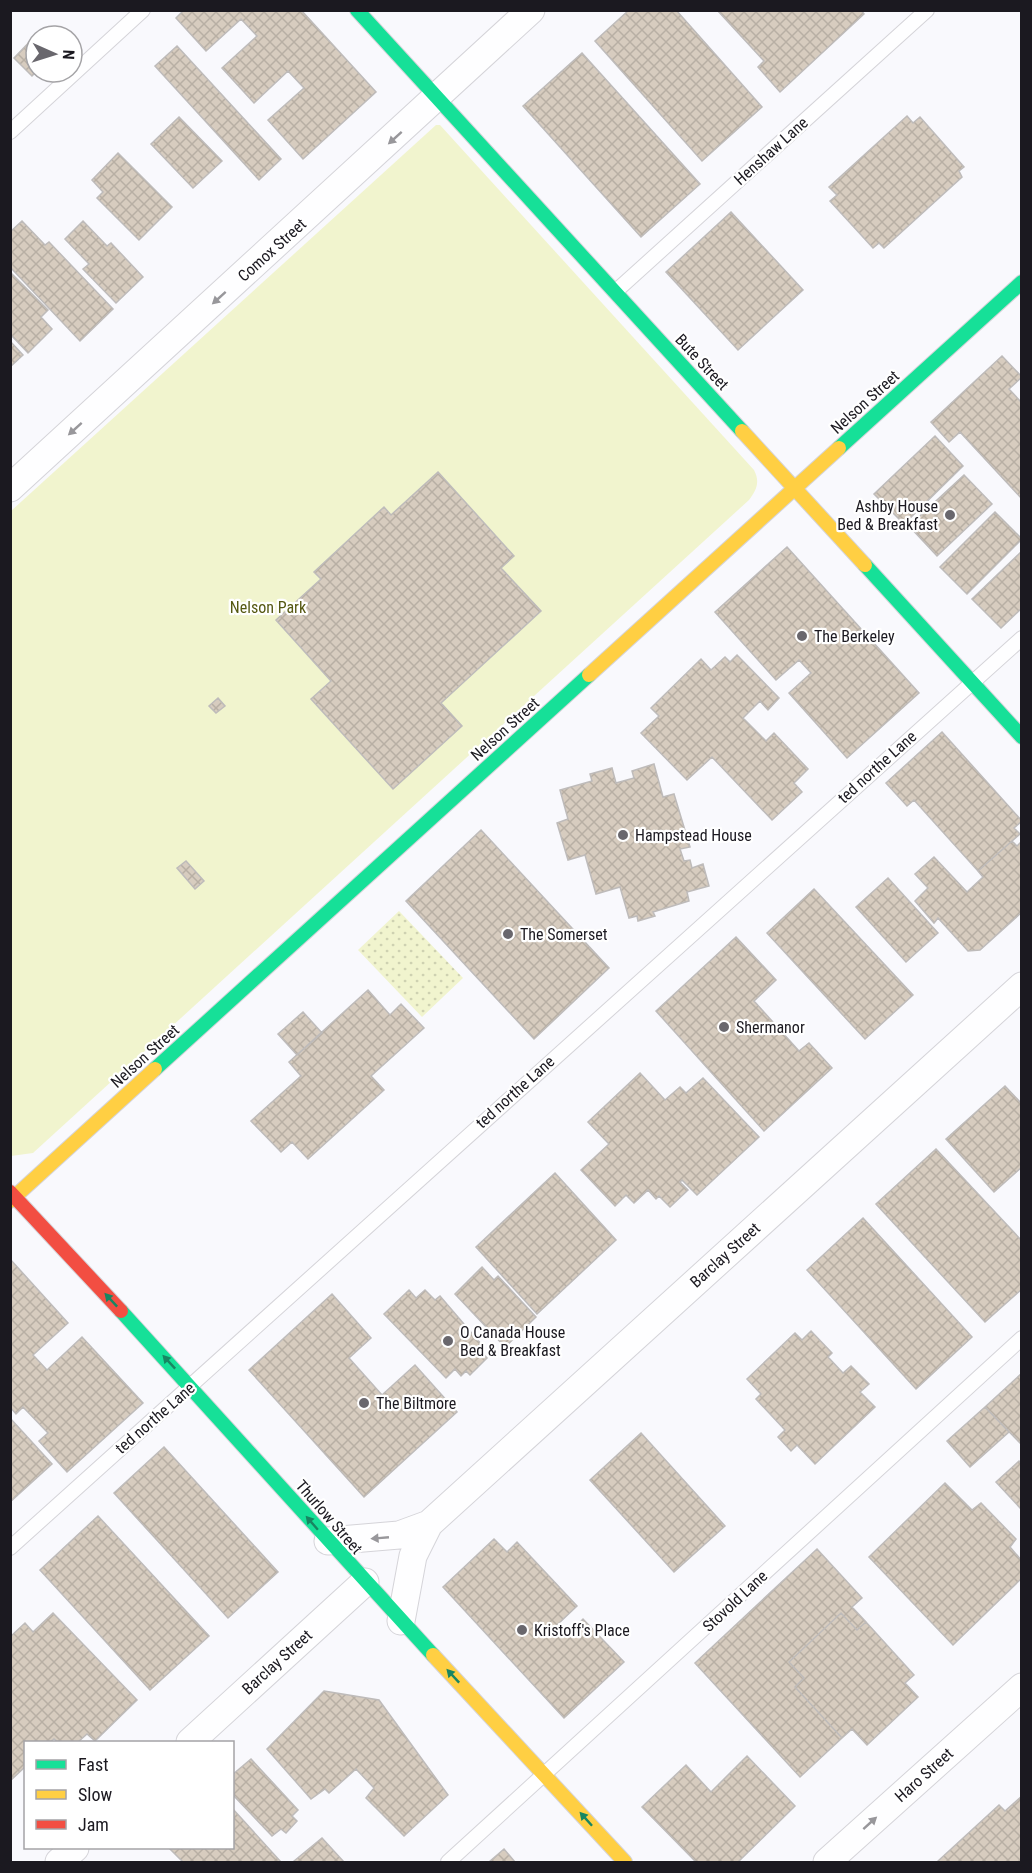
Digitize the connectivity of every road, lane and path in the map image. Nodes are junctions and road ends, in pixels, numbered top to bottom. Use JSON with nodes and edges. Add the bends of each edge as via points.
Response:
{"nodes":[{"id":1,"x":143,"y":10,"type":"edge"},
{"id":2,"x":357,"y":10,"type":"edge"},
{"id":3,"x":531,"y":10,"type":"edge"},
{"id":4,"x":927,"y":10,"type":"edge"},
{"id":5,"x":438,"y":99,"type":"junction"},
{"id":6,"x":10,"y":132,"type":"edge"},
{"id":7,"x":1022,"y":282,"type":"edge"},
{"id":8,"x":615,"y":292,"type":"junction"},
{"id":9,"x":10,"y":488,"type":"edge"},
{"id":10,"x":795,"y":488,"type":"junction"},
{"id":11,"x":1022,"y":638,"type":"edge"},
{"id":12,"x":972,"y":682,"type":"junction"},
{"id":13,"x":1022,"y":737,"type":"edge"},
{"id":14,"x":1022,"y":986,"type":"edge"},
{"id":15,"x":12,"y":1197,"type":"edge"},
{"id":16,"x":1022,"y":1338,"type":"edge"},
{"id":17,"x":191,"y":1386,"type":"junction"},
{"id":18,"x":429,"y":1524,"type":"junction"},
{"id":19,"x":328,"y":1541,"type":"junction"},
{"id":20,"x":10,"y":1548,"type":"edge"},
{"id":21,"x":365,"y":1582,"type":"junction"},
{"id":22,"x":400,"y":1621,"type":"junction"},
{"id":23,"x":1022,"y":1687,"type":"edge"},
{"id":24,"x":192,"y":1741,"type":"edge"},
{"id":25,"x":546,"y":1775,"type":"junction"},
{"id":26,"x":74,"y":1849,"type":"edge"},
{"id":27,"x":59,"y":1863,"type":"edge"},
{"id":28,"x":448,"y":1863,"type":"edge"},
{"id":29,"x":625,"y":1863,"type":"edge"},
{"id":30,"x":827,"y":1863,"type":"edge"}],
"edges":[{"from":1,"to":6,"type":"lane"},
{"from":2,"to":5,"type":"street","name":"Bute Street"},
{"from":3,"to":5,"type":"street","name":"Comox Street"},
{"from":4,"to":8,"type":"lane","name":"Henshaw Lane"},
{"from":5,"to":8,"type":"street","name":"Bute Street"},
{"from":5,"to":9,"type":"street","name":"Comox Street","one_way":true},
{"from":7,"to":10,"type":"street","name":"Nelson Street"},
{"from":8,"to":10,"type":"street","name":"Bute Street"},
{"from":10,"to":12,"type":"street","name":"Bute Street"},
{"from":10,"to":15,"type":"street","name":"Nelson Street"},
{"from":11,"to":12,"type":"lane","name":"ted northe Lane"},
{"from":12,"to":13,"type":"street","name":"Bute Street"},
{"from":12,"to":17,"type":"lane","name":"ted northe Lane"},
{"from":14,"to":18,"type":"street","name":"Barclay Street"},
{"from":17,"to":15,"type":"street","name":"Thurlow Street","one_way":true},
{"from":16,"to":25,"type":"lane","name":"Stovold Lane"},
{"from":19,"to":17,"type":"street","name":"Thurlow Street","one_way":true},
{"from":17,"to":20,"type":"lane","name":"ted northe Lane"},
{"from":18,"to":19,"type":"street","name":"Barclay Street","one_way":true,"via":[[399,1535]]},
{"from":18,"to":22,"type":"street","name":"Barclay Street","via":[[413,1556]]},
{"from":19,"to":21,"type":"street","name":"Thurlow Street"},
{"from":21,"to":22,"type":"street","name":"Thurlow Street"},
{"from":21,"to":24,"type":"street","name":"Barclay Street"},
{"from":25,"to":22,"type":"street","name":"Thurlow Street","one_way":true},
{"from":30,"to":23,"type":"street","name":"Haro Street","one_way":true},
{"from":25,"to":28,"type":"lane","name":"Stovold Lane"},
{"from":29,"to":25,"type":"street","name":"Thurlow Street","one_way":true},
{"from":26,"to":27,"type":"street"}]}
